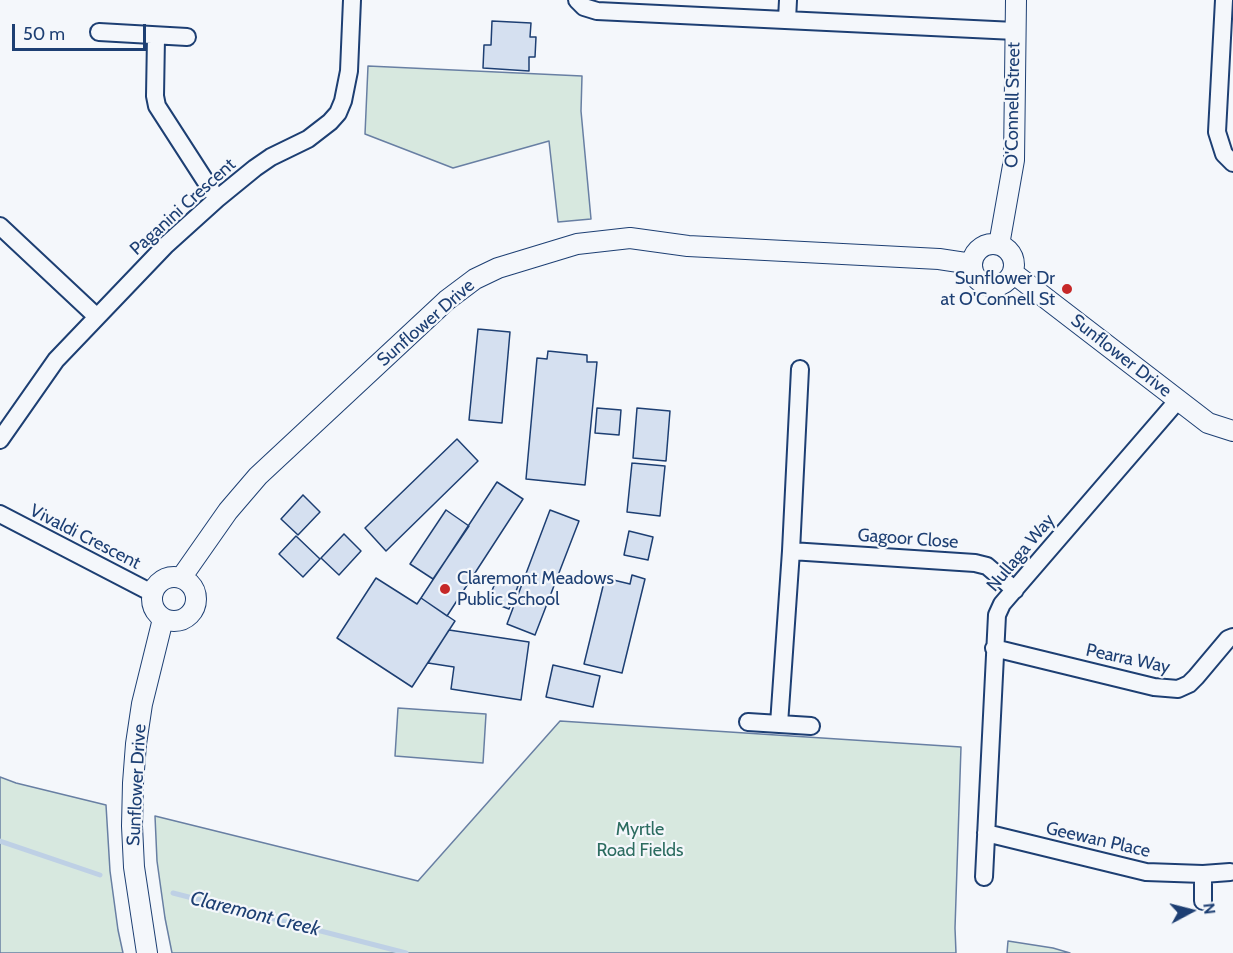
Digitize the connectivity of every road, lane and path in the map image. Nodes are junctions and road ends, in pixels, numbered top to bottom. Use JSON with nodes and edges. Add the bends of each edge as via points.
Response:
{"nodes":[{"id":1,"x":352,"y":0,"type":"edge"},
{"id":2,"x":577,"y":0,"type":"edge"},
{"id":3,"x":789,"y":0,"type":"edge"},
{"id":4,"x":1016,"y":0,"type":"edge"},
{"id":5,"x":1224,"y":0,"type":"edge"},
{"id":6,"x":788,"y":20,"type":"junction"},
{"id":7,"x":99,"y":32,"type":"dead end"},
{"id":8,"x":1015,"y":32,"type":"junction"},
{"id":9,"x":156,"y":37,"type":"junction"},
{"id":10,"x":187,"y":37,"type":"dead end"},
{"id":11,"x":1233,"y":163,"type":"edge"},
{"id":12,"x":217,"y":199,"type":"junction"},
{"id":13,"x":0,"y":226,"type":"edge"},
{"id":14,"x":999,"y":245,"type":"junction"},
{"id":15,"x":972,"y":264,"type":"junction"},
{"id":16,"x":1013,"y":273,"type":"junction"},
{"id":17,"x":96,"y":316,"type":"junction"},
{"id":18,"x":800,"y":369,"type":"dead end"},
{"id":19,"x":1178,"y":400,"type":"junction"},
{"id":20,"x":1233,"y":431,"type":"edge"},
{"id":21,"x":0,"y":440,"type":"edge"},
{"id":22,"x":0,"y":514,"type":"edge"},
{"id":23,"x":791,"y":551,"type":"junction"},
{"id":24,"x":181,"y":578,"type":"junction"},
{"id":25,"x":1015,"y":590,"type":"junction"},
{"id":26,"x":152,"y":593,"type":"junction"},
{"id":27,"x":163,"y":619,"type":"junction"},
{"id":28,"x":1233,"y":637,"type":"edge"},
{"id":29,"x":994,"y":648,"type":"junction"},
{"id":30,"x":748,"y":722,"type":"dead end"},
{"id":31,"x":778,"y":724,"type":"junction"},
{"id":32,"x":811,"y":726,"type":"dead end"},
{"id":33,"x":986,"y":833,"type":"junction"},
{"id":34,"x":1230,"y":872,"type":"dead end"},
{"id":35,"x":1203,"y":874,"type":"junction"},
{"id":36,"x":984,"y":877,"type":"dead end"},
{"id":37,"x":1203,"y":901,"type":"dead end"},
{"id":38,"x":147,"y":953,"type":"edge"}],
"edges":[{"from":1,"to":12,"type":"street","name":"Paganini Crescent","via":[[349,71],[344,102],[338,113],[320,131],[271,157]]},
{"from":2,"to":6,"type":"street","via":[[597,11]]},
{"from":3,"to":6,"type":"street"},
{"from":4,"to":8,"type":"street","name":"O'Connell Street"},
{"from":5,"to":11,"type":"street","via":[[1217,132],[1224,154]]},
{"from":6,"to":8,"type":"street"},
{"from":7,"to":9,"type":"street"},
{"from":8,"to":14,"type":"street","name":"O'Connell Street","via":[[1014,160]]},
{"from":9,"to":10,"type":"street"},
{"from":9,"to":12,"type":"street","via":[[157,106]]},
{"from":12,"to":17,"type":"street","name":"Paganini Crescent"},
{"from":13,"to":17,"type":"street"},
{"from":14,"to":15,"type":"street","via":[[981,248]]},
{"from":14,"to":16,"type":"street","via":[[1014,259]]},
{"from":15,"to":16,"type":"street","via":[[976,277],[986,285],[999,285]]},
{"from":15,"to":24,"type":"street","name":"Sunflower Drive","via":[[939,258],[688,246],[623,238],[577,244],[498,268],[447,300],[258,476]]},
{"from":16,"to":19,"type":"street","name":"Sunflower Drive"},
{"from":17,"to":21,"type":"street","name":"Paganini Crescent","via":[[56,360]]},
{"from":18,"to":23,"type":"street"},
{"from":19,"to":20,"type":"street","name":"Sunflower Drive","via":[[1209,423]]},
{"from":19,"to":25,"type":"street","name":"Nullaga Way"},
{"from":22,"to":26,"type":"street","name":"Vivaldi Crescent"},
{"from":23,"to":25,"type":"street","name":"Gagoor Close","via":[[975,563],[987,566]]},
{"from":23,"to":31,"type":"street"},
{"from":24,"to":26,"type":"street","via":[[164,579]]},
{"from":24,"to":27,"type":"street","via":[[193,586],[196,594],[193,611],[181,620]]},
{"from":25,"to":29,"type":"street","name":"Nullaga Way","via":[[997,615]]},
{"from":26,"to":27,"type":"street","via":[[153,607]]},
{"from":27,"to":38,"type":"street","name":"Sunflower Drive","via":[[142,704],[133,783],[134,867]]},
{"from":28,"to":29,"type":"street","name":"Pearra Way","via":[[1189,684],[1178,689],[1154,687]]},
{"from":29,"to":33,"type":"street","name":"Nullaga Way"},
{"from":30,"to":31,"type":"street"},
{"from":31,"to":32,"type":"street"},
{"from":33,"to":35,"type":"street","name":"Geewan Place","via":[[1146,872]]},
{"from":33,"to":36,"type":"street","name":"Nullaga Way"},
{"from":34,"to":35,"type":"street","name":"Geewan Place"},
{"from":35,"to":37,"type":"street"}]}
